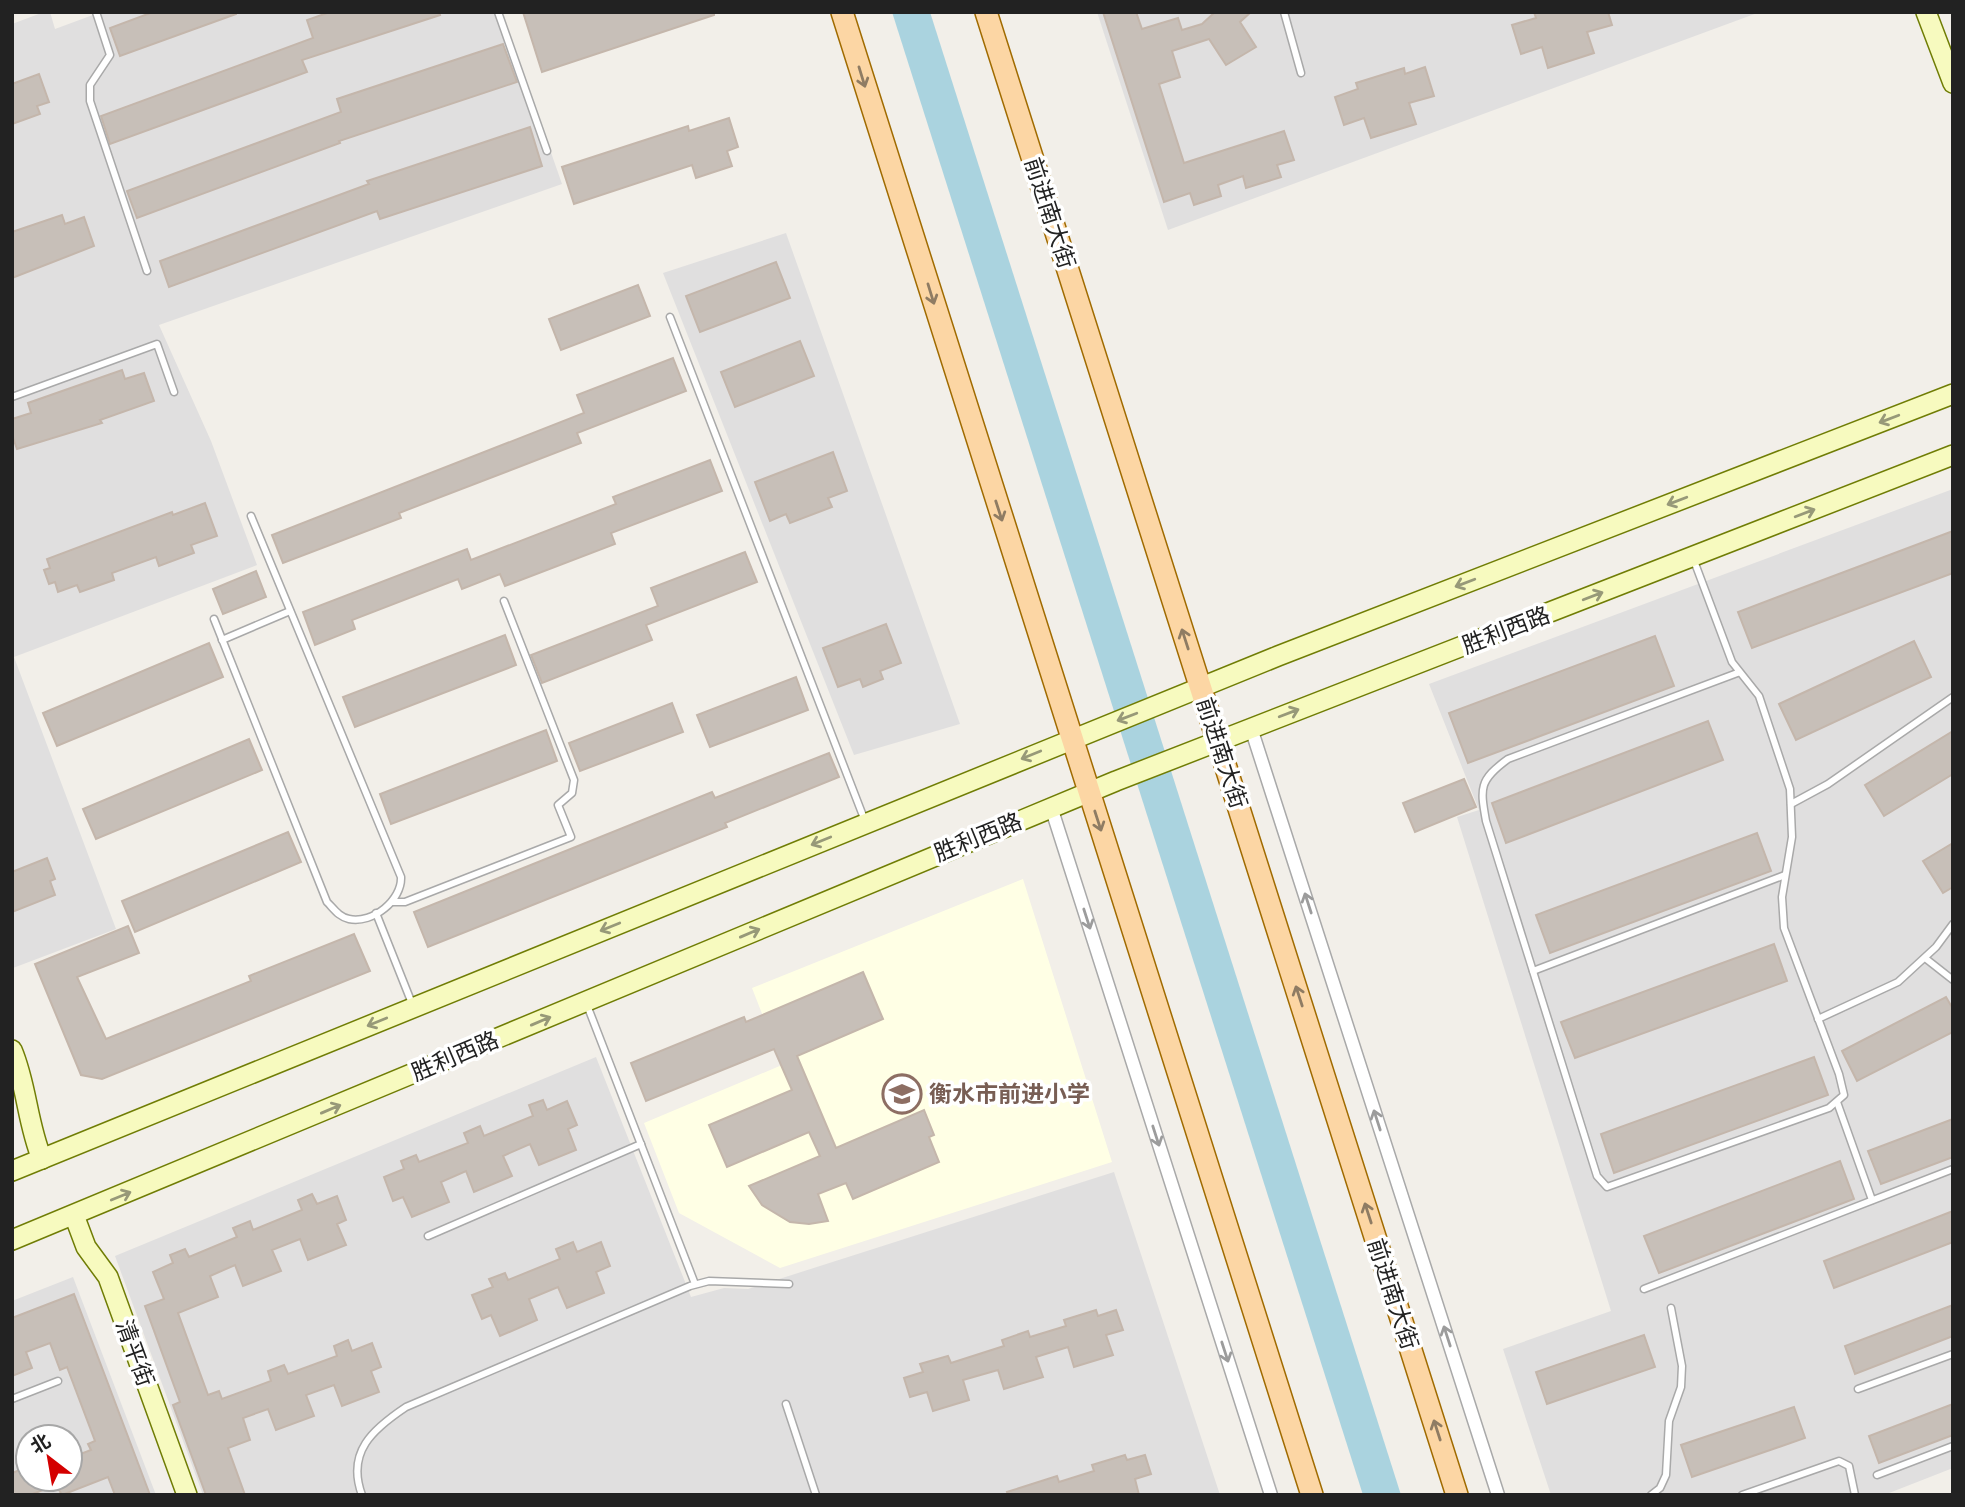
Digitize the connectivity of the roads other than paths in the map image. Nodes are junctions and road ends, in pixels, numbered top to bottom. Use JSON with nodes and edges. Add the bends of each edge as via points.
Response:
{"nodes":[{"id":1,"x":96,"y":12,"type":"edge"},
{"id":2,"x":498,"y":12,"type":"edge"},
{"id":3,"x":842,"y":12,"type":"edge"},
{"id":4,"x":986,"y":12,"type":"edge"},
{"id":5,"x":1284,"y":12,"type":"edge"},
{"id":6,"x":1926,"y":12,"type":"edge"},
{"id":7,"x":1301,"y":73,"type":"dead end"},
{"id":8,"x":1953,"y":83,"type":"edge"},
{"id":9,"x":547,"y":151,"type":"dead end"},
{"id":10,"x":147,"y":271,"type":"dead end"},
{"id":11,"x":670,"y":317,"type":"dead end"},
{"id":12,"x":174,"y":392,"type":"dead end"},
{"id":13,"x":1953,"y":394,"type":"edge"},
{"id":14,"x":12,"y":397,"type":"edge"},
{"id":15,"x":1953,"y":455,"type":"edge"},
{"id":16,"x":251,"y":516,"type":"dead end"},
{"id":17,"x":1692,"y":556,"type":"junction"},
{"id":18,"x":503,"y":601,"type":"dead end"},
{"id":19,"x":290,"y":611,"type":"junction"},
{"id":20,"x":214,"y":619,"type":"dead end"},
{"id":21,"x":222,"y":640,"type":"junction"},
{"id":22,"x":1740,"y":672,"type":"junction"},
{"id":23,"x":1200,"y":687,"type":"junction"},
{"id":24,"x":1953,"y":697,"type":"edge"},
{"id":25,"x":1251,"y":728,"type":"junction"},
{"id":26,"x":1071,"y":739,"type":"junction"},
{"id":27,"x":1218,"y":741,"type":"junction"},
{"id":28,"x":1088,"y":792,"type":"junction"},
{"id":29,"x":1791,"y":804,"type":"junction"},
{"id":30,"x":1051,"y":807,"type":"junction"},
{"id":31,"x":866,"y":822,"type":"junction"},
{"id":32,"x":1786,"y":875,"type":"junction"},
{"id":33,"x":392,"y":902,"type":"junction"},
{"id":34,"x":376,"y":913,"type":"junction"},
{"id":35,"x":1953,"y":924,"type":"edge"},
{"id":36,"x":1925,"y":958,"type":"junction"},
{"id":37,"x":1533,"y":971,"type":"junction"},
{"id":38,"x":1953,"y":980,"type":"edge"},
{"id":39,"x":586,"y":1002,"type":"junction"},
{"id":40,"x":414,"y":1007,"type":"junction"},
{"id":41,"x":1818,"y":1019,"type":"junction"},
{"id":42,"x":12,"y":1050,"type":"edge"},
{"id":43,"x":1838,"y":1102,"type":"junction"},
{"id":44,"x":641,"y":1144,"type":"junction"},
{"id":45,"x":42,"y":1159,"type":"junction"},
{"id":46,"x":1953,"y":1169,"type":"edge"},
{"id":47,"x":12,"y":1171,"type":"edge"},
{"id":48,"x":1872,"y":1200,"type":"junction"},
{"id":49,"x":74,"y":1215,"type":"junction"},
{"id":50,"x":428,"y":1236,"type":"dead end"},
{"id":51,"x":12,"y":1240,"type":"edge"},
{"id":52,"x":695,"y":1284,"type":"junction"},
{"id":53,"x":789,"y":1284,"type":"dead end"},
{"id":54,"x":1644,"y":1289,"type":"dead end"},
{"id":55,"x":1671,"y":1308,"type":"dead end"},
{"id":56,"x":1953,"y":1354,"type":"edge"},
{"id":57,"x":58,"y":1381,"type":"dead end"},
{"id":58,"x":1858,"y":1389,"type":"dead end"},
{"id":59,"x":12,"y":1399,"type":"edge"},
{"id":60,"x":786,"y":1404,"type":"dead end"},
{"id":61,"x":1953,"y":1446,"type":"edge"},
{"id":62,"x":1877,"y":1475,"type":"dead end"},
{"id":63,"x":1308,"y":1492,"type":"edge"},
{"id":64,"x":187,"y":1495,"type":"edge"},
{"id":65,"x":362,"y":1495,"type":"edge"},
{"id":66,"x":816,"y":1495,"type":"edge"},
{"id":67,"x":1271,"y":1495,"type":"edge"},
{"id":68,"x":1457,"y":1495,"type":"edge"},
{"id":69,"x":1498,"y":1495,"type":"edge"},
{"id":70,"x":1651,"y":1495,"type":"edge"},
{"id":71,"x":1742,"y":1495,"type":"edge"},
{"id":72,"x":1855,"y":1495,"type":"edge"}],
"edges":[{"from":1,"to":10,"type":"lane","via":[[110,55],[90,85],[90,101]]},
{"from":2,"to":9,"type":"lane"},
{"from":3,"to":26,"type":"main road","one_way":true},
{"from":23,"to":4,"type":"main road","name":"前进南大街","one_way":true},
{"from":5,"to":7,"type":"lane"},
{"from":6,"to":8,"type":"main road"},
{"from":11,"to":31,"type":"lane"},
{"from":12,"to":14,"type":"lane","via":[[157,344]]},
{"from":13,"to":23,"type":"main road","one_way":true},
{"from":17,"to":15,"type":"main road","name":"胜利西路","one_way":true},
{"from":16,"to":19,"type":"lane"},
{"from":17,"to":22,"type":"lane","via":[[1732,662]]},
{"from":25,"to":17,"type":"main road","name":"胜利西路","one_way":true},
{"from":18,"to":33,"type":"lane","via":[[574,780],[572,793],[558,805],[571,837],[405,902]]},
{"from":19,"to":21,"type":"lane"},
{"from":19,"to":33,"type":"lane","via":[[401,877]]},
{"from":20,"to":21,"type":"lane"},
{"from":21,"to":34,"type":"lane","via":[[327,901],[349,919]]},
{"from":22,"to":29,"type":"lane","via":[[1759,696],[1769,719]]},
{"from":22,"to":37,"type":"lane","via":[[1508,760],[1492,771],[1481,791],[1486,821]]},
{"from":23,"to":26,"type":"main road","one_way":true},
{"from":23,"to":27,"type":"main road","name":"前进南大街"},
{"from":24,"to":29,"type":"lane","via":[[1828,784]]},
{"from":25,"to":27,"type":"main road","name":"胜利西路"},
{"from":69,"to":25,"type":"street","one_way":true},
{"from":26,"to":28,"type":"main road"},
{"from":26,"to":31,"type":"main road","one_way":true},
{"from":27,"to":28,"type":"main road","name":"胜利西路"},
{"from":68,"to":27,"type":"main road","name":"前进南大街","one_way":true},
{"from":28,"to":30,"type":"main road","name":"胜利西路"},
{"from":28,"to":63,"type":"main road","one_way":true},
{"from":29,"to":32,"type":"lane"},
{"from":39,"to":30,"type":"main road","name":"胜利西路","one_way":true},
{"from":30,"to":67,"type":"street","one_way":true},
{"from":31,"to":40,"type":"main road","one_way":true},
{"from":32,"to":37,"type":"lane"},
{"from":32,"to":41,"type":"lane","via":[[1784,928]]},
{"from":33,"to":34,"type":"lane"},
{"from":34,"to":40,"type":"lane"},
{"from":35,"to":36,"type":"lane"},
{"from":36,"to":38,"type":"lane"},
{"from":36,"to":41,"type":"lane","via":[[1883,990]]},
{"from":37,"to":43,"type":"lane","via":[[1597,1176],[1606,1187]]},
{"from":39,"to":44,"type":"lane"},
{"from":49,"to":39,"type":"main road","name":"胜利西路","one_way":true},
{"from":40,"to":45,"type":"main road","one_way":true},
{"from":41,"to":43,"type":"lane","via":[[1843,1091]]},
{"from":42,"to":45,"type":"main road","via":[[23,1075],[28,1117]]},
{"from":43,"to":48,"type":"lane"},
{"from":44,"to":50,"type":"lane"},
{"from":44,"to":52,"type":"lane"},
{"from":45,"to":47,"type":"main road"},
{"from":46,"to":48,"type":"lane"},
{"from":48,"to":54,"type":"lane"},
{"from":49,"to":51,"type":"main road","name":"胜利西路"},
{"from":49,"to":64,"type":"main road","name":"清平街","via":[[86,1247],[108,1277]]},
{"from":52,"to":53,"type":"lane","via":[[738,1280]]},
{"from":52,"to":65,"type":"lane","via":[[406,1407],[382,1425],[358,1457]]},
{"from":55,"to":70,"type":"lane","via":[[1682,1366],[1681,1387],[1669,1420],[1666,1475]]},
{"from":56,"to":58,"type":"lane"},
{"from":57,"to":59,"type":"lane"},
{"from":60,"to":66,"type":"lane"},
{"from":61,"to":62,"type":"lane"},
{"from":71,"to":72,"type":"lane","via":[[1839,1461],[1849,1466]]}]}
